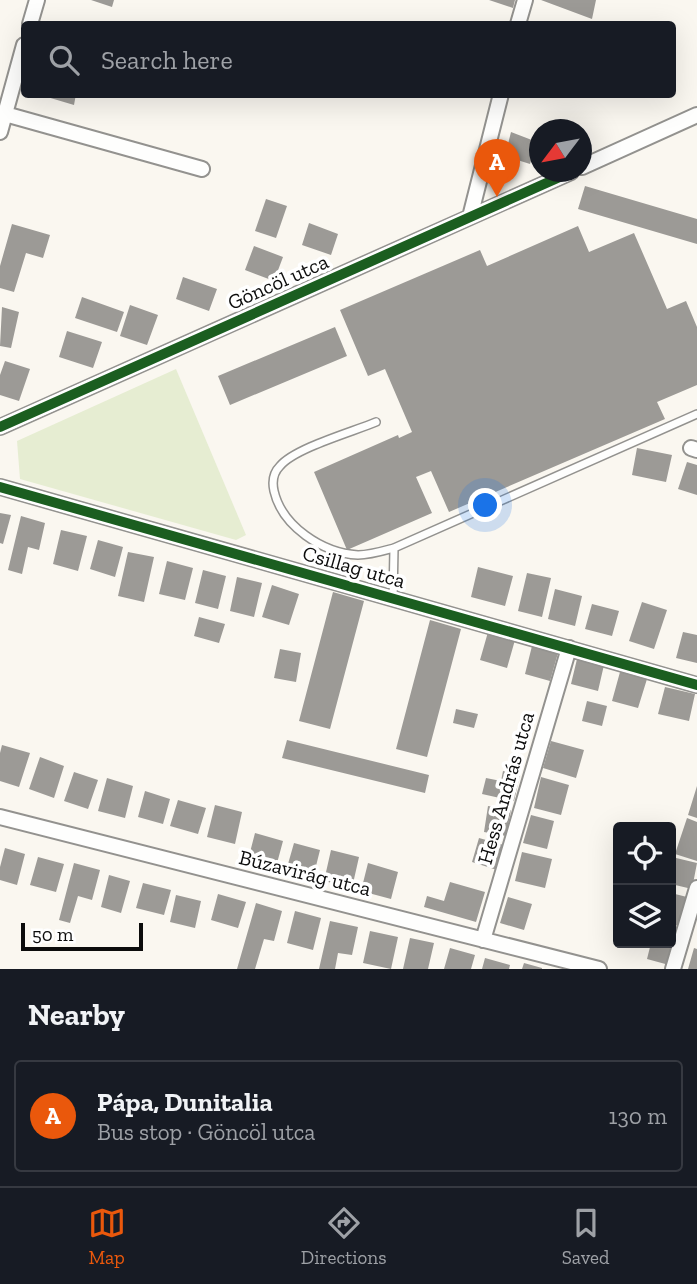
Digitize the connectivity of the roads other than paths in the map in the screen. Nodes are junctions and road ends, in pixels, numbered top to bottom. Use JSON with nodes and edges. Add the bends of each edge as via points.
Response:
{"nodes":[{"id":1,"x":37,"y":0,"type":"edge"},
{"id":2,"x":524,"y":0,"type":"edge"},
{"id":3,"x":31,"y":21,"type":"edge"},
{"id":4,"x":519,"y":21,"type":"edge"},
{"id":5,"x":21,"y":57,"type":"edge"},
{"id":6,"x":500,"y":98,"type":"edge"},
{"id":7,"x":5,"y":114,"type":"junction"},
{"id":8,"x":697,"y":115,"type":"edge"},
{"id":9,"x":0,"y":132,"type":"edge"},
{"id":10,"x":592,"y":162,"type":"edge"},
{"id":11,"x":202,"y":169,"type":"dead end"},
{"id":12,"x":549,"y":182,"type":"edge"},
{"id":13,"x":470,"y":217,"type":"junction"},
{"id":14,"x":697,"y":414,"type":"edge"},
{"id":15,"x":376,"y":422,"type":"dead end"},
{"id":16,"x":0,"y":427,"type":"edge"},
{"id":17,"x":0,"y":487,"type":"edge"},
{"id":18,"x":394,"y":548,"type":"junction"},
{"id":19,"x":393,"y":598,"type":"junction"},
{"id":20,"x":569,"y":648,"type":"junction"},
{"id":21,"x":697,"y":685,"type":"edge"},
{"id":22,"x":0,"y":817,"type":"edge"},
{"id":23,"x":697,"y":888,"type":"edge"},
{"id":24,"x":483,"y":940,"type":"junction"},
{"id":25,"x":599,"y":969,"type":"edge"},
{"id":26,"x":673,"y":969,"type":"edge"}],
"edges":[{"from":1,"to":3,"type":"street"},
{"from":2,"to":4,"type":"street"},
{"from":5,"to":7,"type":"street"},
{"from":6,"to":13,"type":"street"},
{"from":7,"to":9,"type":"street"},
{"from":7,"to":11,"type":"street"},
{"from":8,"to":10,"type":"street"},
{"from":12,"to":13,"type":"street","name":"Göncöl utca"},
{"from":13,"to":16,"type":"street","name":"Göncöl utca"},
{"from":14,"to":18,"type":"lane"},
{"from":15,"to":18,"type":"lane","via":[[290,456],[277,468],[272,482],[283,515],[330,549],[357,555]]},
{"from":17,"to":19,"type":"street","name":"Csillag utca"},
{"from":18,"to":19,"type":"lane"},
{"from":19,"to":20,"type":"street","name":"Csillag utca"},
{"from":20,"to":21,"type":"street","name":"Csillag utca"},
{"from":20,"to":24,"type":"street","name":"Hess András utca"},
{"from":22,"to":24,"type":"street","name":"Búzavirág utca"},
{"from":23,"to":26,"type":"street"},
{"from":24,"to":25,"type":"street","name":"Búzavirág utca"}]}
